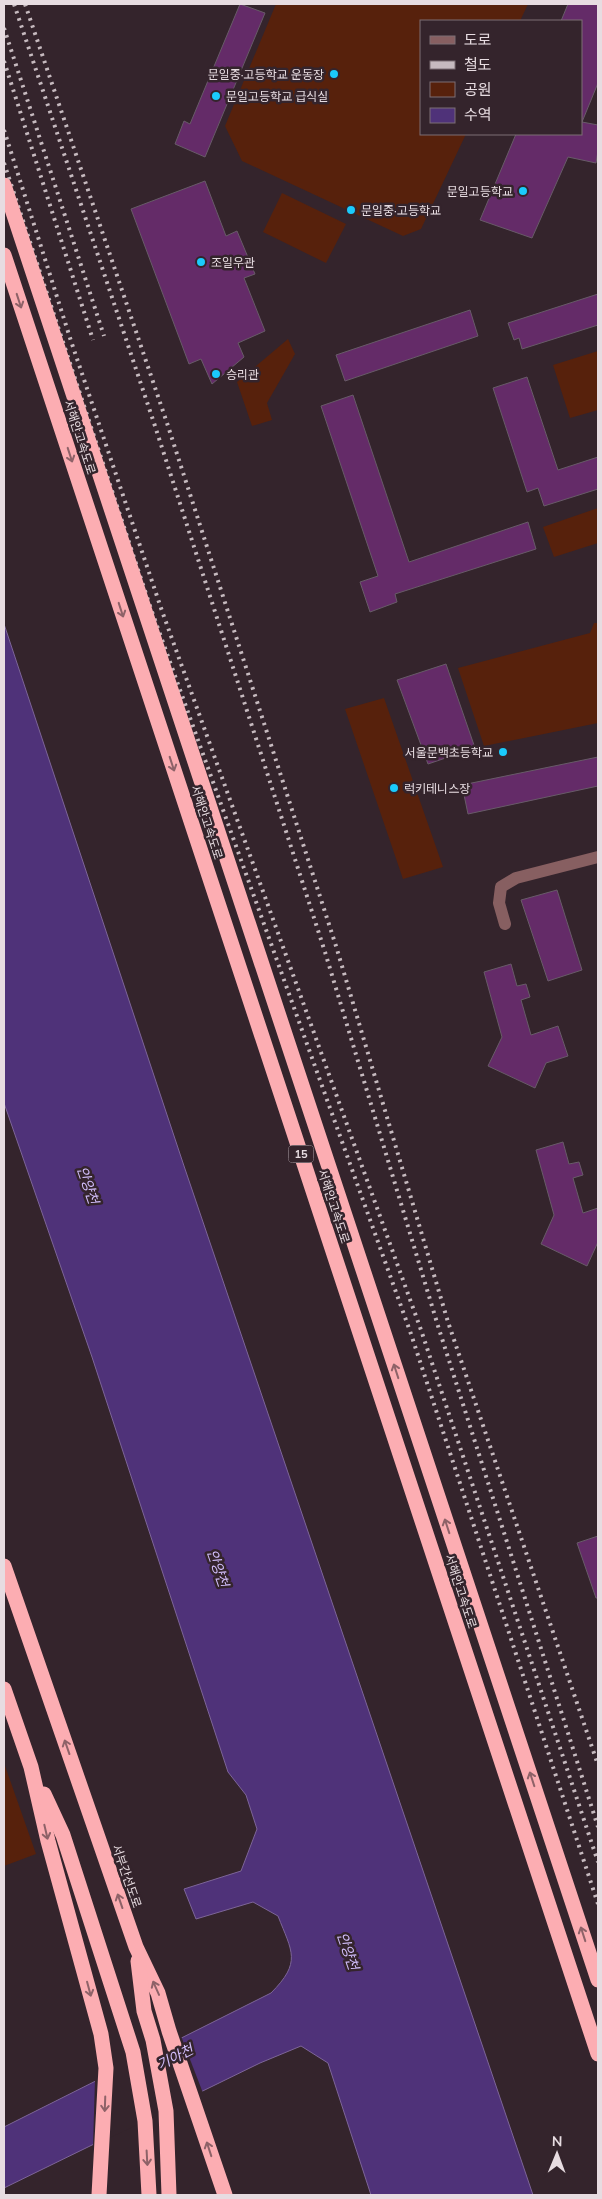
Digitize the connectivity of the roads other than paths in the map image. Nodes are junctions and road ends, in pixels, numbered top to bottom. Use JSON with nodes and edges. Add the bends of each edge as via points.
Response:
{"nodes":[{"id":1,"x":4,"y":185,"type":"edge"},
{"id":2,"x":4,"y":255,"type":"edge"},
{"id":3,"x":598,"y":857,"type":"edge"},
{"id":4,"x":505,"y":924,"type":"dead end"},
{"id":5,"x":4,"y":1566,"type":"edge"},
{"id":6,"x":4,"y":1689,"type":"edge"},
{"id":7,"x":31,"y":1768,"type":"junction"},
{"id":8,"x":136,"y":1947,"type":"junction"},
{"id":9,"x":598,"y":1980,"type":"edge"},
{"id":10,"x":598,"y":2054,"type":"edge"},
{"id":11,"x":99,"y":2195,"type":"edge"},
{"id":12,"x":149,"y":2195,"type":"edge"},
{"id":13,"x":169,"y":2195,"type":"edge"},
{"id":14,"x":224,"y":2195,"type":"edge"}],
"edges":[{"from":9,"to":1,"type":"highway","name":"서해안고속도로","number":"15","one_way":true,"bridge":true},
{"from":2,"to":10,"type":"highway","name":"서해안고속도로","number":"15","one_way":true,"bridge":true},
{"from":3,"to":4,"type":"street","via":[[516,878],[501,887],[498,903]]},
{"from":8,"to":5,"type":"highway","name":"서부간선도로","one_way":true},
{"from":6,"to":7,"type":"highway"},
{"from":7,"to":11,"type":"highway","one_way":true,"via":[[95,2011],[106,2068]]},
{"from":7,"to":12,"type":"highway","one_way":true,"via":[[63,1835],[134,2052],[145,2121]]},
{"from":8,"to":13,"type":"highway","via":[[144,2011],[153,2040],[166,2111]]},
{"from":14,"to":8,"type":"highway","name":"서부간선도로","one_way":true,"via":[[158,1993]]}]}
